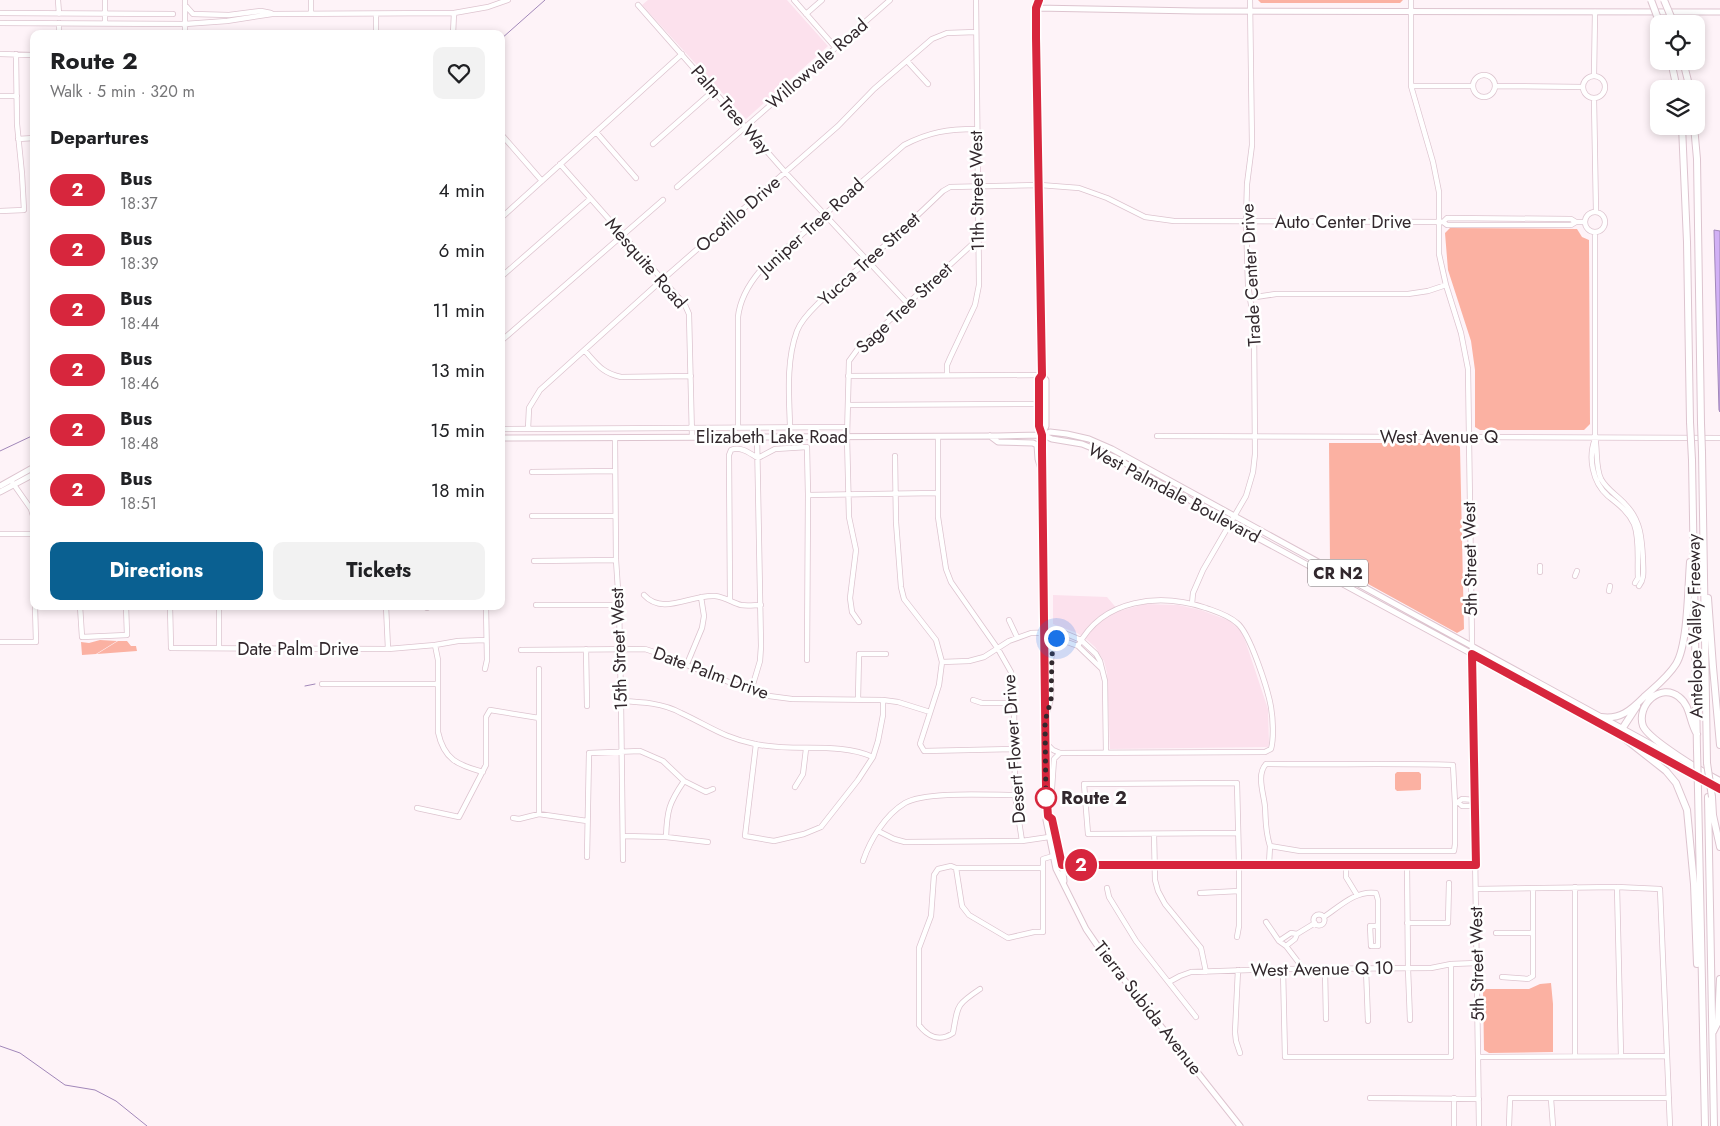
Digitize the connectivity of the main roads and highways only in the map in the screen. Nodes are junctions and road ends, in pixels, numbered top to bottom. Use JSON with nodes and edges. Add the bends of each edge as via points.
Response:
{"nodes":[{"id":1,"x":1033,"y":0,"type":"edge"},
{"id":2,"x":1039,"y":0,"type":"edge"},
{"id":3,"x":1651,"y":0,"type":"edge"},
{"id":4,"x":1664,"y":0,"type":"edge"},
{"id":5,"x":1036,"y":8,"type":"junction"},
{"id":6,"x":1720,"y":12,"type":"edge"},
{"id":7,"x":1657,"y":15,"type":"edge"},
{"id":8,"x":1670,"y":15,"type":"edge"},
{"id":9,"x":1682,"y":135,"type":"edge"},
{"id":10,"x":1695,"y":135,"type":"edge"},
{"id":11,"x":1042,"y":375,"type":"junction"},
{"id":12,"x":1042,"y":435,"type":"junction"},
{"id":13,"x":990,"y":436,"type":"junction"},
{"id":14,"x":505,"y":438,"type":"edge"},
{"id":15,"x":1112,"y":449,"type":"junction"},
{"id":16,"x":1110,"y":455,"type":"junction"},
{"id":17,"x":30,"y":470,"type":"edge"},
{"id":18,"x":30,"y":475,"type":"edge"},
{"id":19,"x":1043,"y":475,"type":"junction"},
{"id":20,"x":12,"y":482,"type":"junction"},
{"id":21,"x":0,"y":486,"type":"edge"},
{"id":22,"x":0,"y":492,"type":"edge"},
{"id":23,"x":1693,"y":551,"type":"junction"},
{"id":24,"x":1704,"y":588,"type":"junction"},
{"id":25,"x":1388,"y":600,"type":"junction"},
{"id":26,"x":1386,"y":606,"type":"junction"},
{"id":27,"x":1525,"y":684,"type":"junction"},
{"id":28,"x":1553,"y":690,"type":"junction"},
{"id":29,"x":1551,"y":697,"type":"junction"},
{"id":30,"x":1574,"y":702,"type":"junction"},
{"id":31,"x":1639,"y":702,"type":"junction"},
{"id":32,"x":1589,"y":714,"type":"junction"},
{"id":33,"x":1601,"y":717,"type":"junction"},
{"id":34,"x":1621,"y":731,"type":"junction"},
{"id":35,"x":1697,"y":735,"type":"junction"},
{"id":36,"x":1720,"y":745,"type":"edge"},
{"id":37,"x":1703,"y":772,"type":"junction"},
{"id":38,"x":1720,"y":781,"type":"edge"},
{"id":39,"x":1720,"y":790,"type":"edge"},
{"id":40,"x":1710,"y":797,"type":"junction"},
{"id":41,"x":1048,"y":816,"type":"junction"},
{"id":42,"x":1720,"y":847,"type":"edge"},
{"id":43,"x":1064,"y":884,"type":"junction"},
{"id":44,"x":1720,"y":979,"type":"edge"},
{"id":45,"x":1702,"y":990,"type":"junction"},
{"id":46,"x":1712,"y":1035,"type":"junction"},
{"id":47,"x":1240,"y":1126,"type":"edge"},
{"id":48,"x":1705,"y":1126,"type":"edge"},
{"id":49,"x":1714,"y":1126,"type":"edge"}],
"edges":[{"from":1,"to":5,"type":"main road"},
{"from":2,"to":5,"type":"main road"},
{"from":3,"to":7,"type":"highway","bridge":true},
{"from":4,"to":8,"type":"highway","bridge":true},
{"from":5,"to":6,"type":"main road"},
{"from":5,"to":11,"type":"main road"},
{"from":9,"to":23,"type":"highway","name":"Antelope Valley Freeway","bridge":true},
{"from":10,"to":24,"type":"highway","name":"Antelope Valley Freeway","bridge":true},
{"from":11,"to":12,"type":"main road","via":[[1039,379],[1039,426]]},
{"from":11,"to":12,"type":"main road","via":[[1046,380],[1046,426]]},
{"from":12,"to":13,"type":"main road","name":"Elizabeth Lake Road","number":"CR N2"},
{"from":12,"to":15,"type":"main road","name":"West Palmdale Boulevard","number":"CR N2","via":[[1050,432],[1089,439]]},
{"from":12,"to":16,"type":"main road","name":"West Palmdale Boulevard","number":"CR N2","via":[[1082,444]]},
{"from":12,"to":19,"type":"main road","name":"Tierra Subida Avenue"},
{"from":13,"to":14,"type":"main road","name":"Elizabeth Lake Road","number":"CR N2"},
{"from":13,"to":19,"type":"main road","via":[[998,442],[1037,445]]},
{"from":15,"to":16,"type":"main road"},
{"from":15,"to":25,"type":"main road","name":"West Palmdale Boulevard","number":"CR N2"},
{"from":16,"to":26,"type":"main road","name":"West Palmdale Boulevard","number":"CR N2"},
{"from":17,"to":20,"type":"main road"},
{"from":18,"to":20,"type":"main road"},
{"from":19,"to":41,"type":"main road","name":"Tierra Subida Avenue"},
{"from":20,"to":21,"type":"main road"},
{"from":20,"to":22,"type":"main road"},
{"from":23,"to":31,"type":"highway","via":[[1682,651],[1670,672]]},
{"from":23,"to":35,"type":"highway","name":"Antelope Valley Freeway"},
{"from":24,"to":36,"type":"highway","via":[[1708,597]]},
{"from":24,"to":40,"type":"highway","name":"Antelope Valley Freeway","bridge":true},
{"from":25,"to":26,"type":"main road"},
{"from":25,"to":28,"type":"main road","name":"West Palmdale Boulevard","number":"CR N2"},
{"from":26,"to":27,"type":"main road","name":"West Palmdale Boulevard","number":"CR N2"},
{"from":27,"to":28,"type":"main road","via":[[1548,692]]},
{"from":27,"to":29,"type":"main road","name":"West Palmdale Boulevard","number":"CR N2"},
{"from":28,"to":30,"type":"main road","name":"West Palmdale Boulevard","number":"CR N2"},
{"from":29,"to":30,"type":"main road"},
{"from":29,"to":32,"type":"main road","name":"West Palmdale Boulevard","number":"CR N2"},
{"from":30,"to":32,"type":"main road","name":"West Palmdale Boulevard","number":"CR N2"},
{"from":31,"to":33,"type":"highway","via":[[1616,718]]},
{"from":31,"to":34,"type":"highway"},
{"from":32,"to":33,"type":"main road","name":"West Palmdale Boulevard","number":"CR N2"},
{"from":32,"to":34,"type":"main road","name":"West Palmdale Boulevard","number":"CR N2"},
{"from":33,"to":34,"type":"main road","name":"West Palmdale Boulevard","number":"CR N2"},
{"from":34,"to":37,"type":"main road","number":"CR N2"},
{"from":34,"to":39,"type":"highway","via":[[1631,741]]},
{"from":34,"to":45,"type":"highway","via":[[1666,771],[1676,783],[1687,810],[1698,976]]},
{"from":35,"to":37,"type":"highway","via":[[1689,709],[1679,696],[1669,692],[1658,694],[1651,697],[1643,709],[1643,726],[1647,732]]},
{"from":35,"to":45,"type":"highway","name":"Antelope Valley Freeway","bridge":true},
{"from":37,"to":38,"type":"highway","number":"CR N2"},
{"from":40,"to":42,"type":"highway"},
{"from":40,"to":46,"type":"highway","name":"Antelope Valley Freeway"},
{"from":41,"to":43,"type":"main road","name":"Tierra Subida Avenue","via":[[1052,819]]},
{"from":41,"to":43,"type":"main road","name":"Tierra Subida Avenue","via":[[1054,864]]},
{"from":43,"to":47,"type":"main road","name":"Tierra Subida Avenue","via":[[1099,948]]},
{"from":44,"to":46,"type":"highway","via":[[1718,1022]]},
{"from":45,"to":48,"type":"highway","name":"Antelope Valley Freeway"},
{"from":46,"to":49,"type":"highway","name":"Antelope Valley Freeway"}]}
